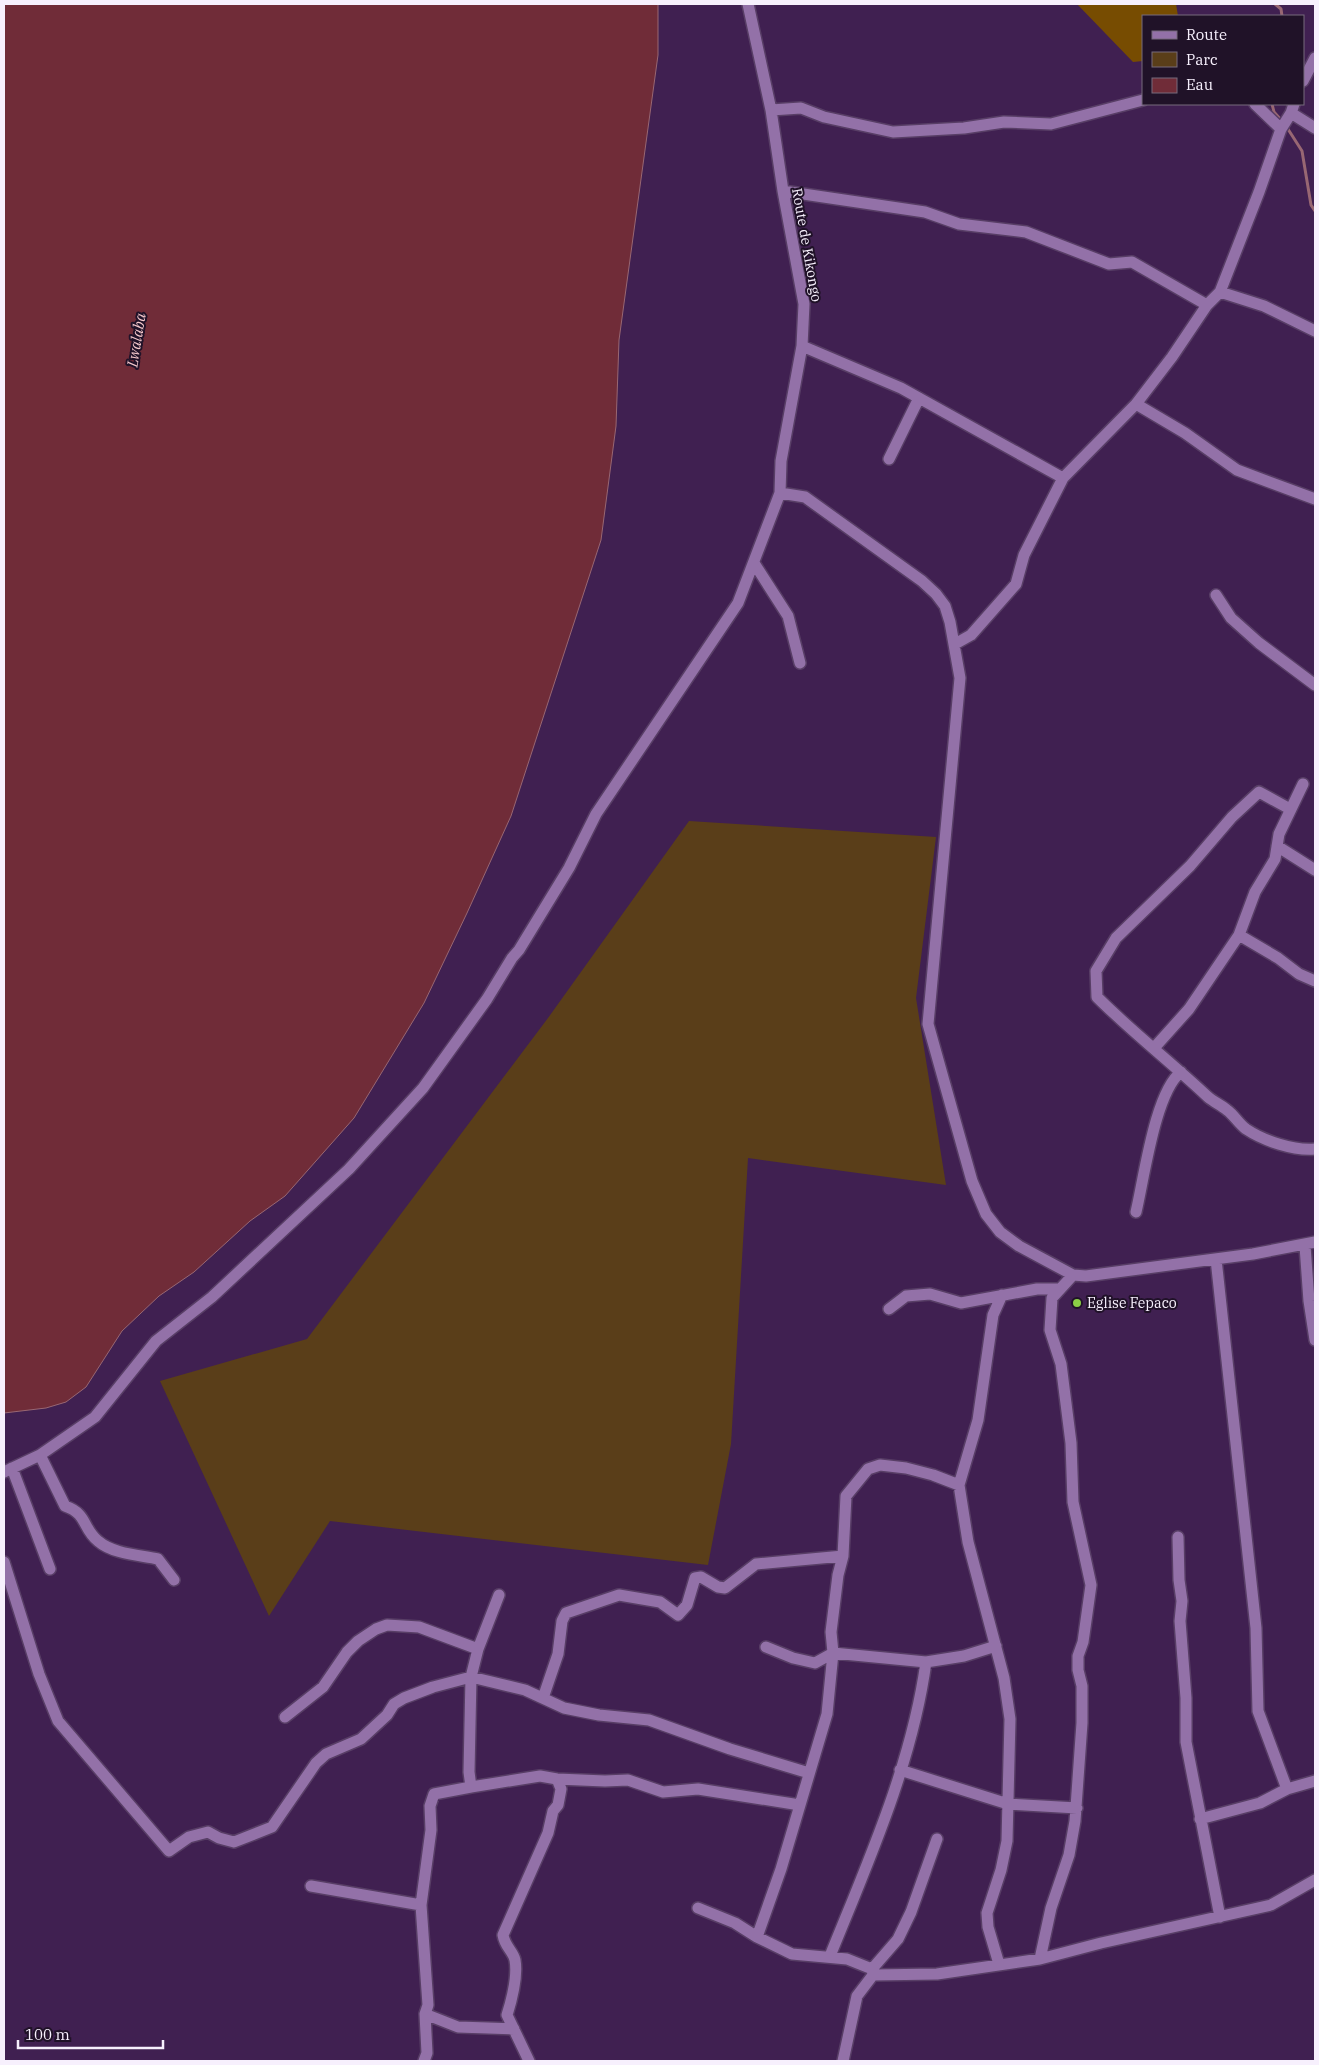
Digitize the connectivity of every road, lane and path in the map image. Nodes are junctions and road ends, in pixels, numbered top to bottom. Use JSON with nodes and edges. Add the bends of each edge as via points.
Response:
{"nodes":[{"id":1,"x":748,"y":4,"type":"edge"},
{"id":2,"x":1315,"y":58,"type":"edge"},
{"id":3,"x":1304,"y":79,"type":"edge"},
{"id":4,"x":1142,"y":100,"type":"edge"},
{"id":5,"x":1256,"y":105,"type":"edge"},
{"id":6,"x":1292,"y":109,"type":"edge"},
{"id":7,"x":771,"y":110,"type":"junction"},
{"id":8,"x":1315,"y":128,"type":"edge"},
{"id":9,"x":1281,"y":129,"type":"junction"},
{"id":10,"x":783,"y":191,"type":"junction"},
{"id":11,"x":1220,"y":292,"type":"junction"},
{"id":12,"x":1207,"y":305,"type":"junction"},
{"id":13,"x":1315,"y":332,"type":"edge"},
{"id":14,"x":802,"y":346,"type":"junction"},
{"id":15,"x":919,"y":398,"type":"junction"},
{"id":16,"x":1136,"y":404,"type":"junction"},
{"id":17,"x":889,"y":459,"type":"dead end"},
{"id":18,"x":1063,"y":478,"type":"junction"},
{"id":19,"x":780,"y":492,"type":"junction"},
{"id":20,"x":1315,"y":499,"type":"edge"},
{"id":21,"x":754,"y":563,"type":"junction"},
{"id":22,"x":1216,"y":595,"type":"dead end"},
{"id":23,"x":955,"y":644,"type":"junction"},
{"id":24,"x":800,"y":662,"type":"dead end"},
{"id":25,"x":1315,"y":685,"type":"edge"},
{"id":26,"x":1303,"y":784,"type":"dead end"},
{"id":27,"x":1290,"y":809,"type":"junction"},
{"id":28,"x":1277,"y":846,"type":"junction"},
{"id":29,"x":1315,"y":870,"type":"edge"},
{"id":30,"x":1240,"y":935,"type":"junction"},
{"id":31,"x":1315,"y":981,"type":"edge"},
{"id":32,"x":1154,"y":1048,"type":"junction"},
{"id":33,"x":1181,"y":1072,"type":"junction"},
{"id":34,"x":1315,"y":1148,"type":"edge"},
{"id":35,"x":1136,"y":1212,"type":"dead end"},
{"id":36,"x":1310,"y":1244,"type":"edge"},
{"id":37,"x":1216,"y":1259,"type":"junction"},
{"id":38,"x":1072,"y":1275,"type":"junction"},
{"id":39,"x":1058,"y":1289,"type":"junction"},
{"id":40,"x":1002,"y":1295,"type":"junction"},
{"id":41,"x":889,"y":1309,"type":"dead end"},
{"id":42,"x":1315,"y":1340,"type":"edge"},
{"id":43,"x":40,"y":1455,"type":"junction"},
{"id":44,"x":8,"y":1470,"type":"edge"},
{"id":45,"x":959,"y":1485,"type":"junction"},
{"id":46,"x":1178,"y":1537,"type":"dead end"},
{"id":47,"x":843,"y":1556,"type":"junction"},
{"id":48,"x":4,"y":1562,"type":"edge"},
{"id":49,"x":50,"y":1569,"type":"dead end"},
{"id":50,"x":174,"y":1580,"type":"dead end"},
{"id":51,"x":499,"y":1595,"type":"dead end"},
{"id":52,"x":996,"y":1646,"type":"junction"},
{"id":53,"x":766,"y":1647,"type":"dead end"},
{"id":54,"x":478,"y":1649,"type":"junction"},
{"id":55,"x":834,"y":1653,"type":"junction"},
{"id":56,"x":926,"y":1662,"type":"junction"},
{"id":57,"x":471,"y":1677,"type":"junction"},
{"id":58,"x":543,"y":1698,"type":"junction"},
{"id":59,"x":285,"y":1717,"type":"dead end"},
{"id":60,"x":900,"y":1770,"type":"junction"},
{"id":61,"x":809,"y":1773,"type":"junction"},
{"id":62,"x":557,"y":1779,"type":"junction"},
{"id":63,"x":1315,"y":1781,"type":"edge"},
{"id":64,"x":471,"y":1787,"type":"junction"},
{"id":65,"x":1287,"y":1789,"type":"junction"},
{"id":66,"x":1008,"y":1804,"type":"junction"},
{"id":67,"x":800,"y":1805,"type":"junction"},
{"id":68,"x":1077,"y":1808,"type":"junction"},
{"id":69,"x":1200,"y":1819,"type":"junction"},
{"id":70,"x":936,"y":1839,"type":"dead end"},
{"id":71,"x":1315,"y":1880,"type":"edge"},
{"id":72,"x":312,"y":1886,"type":"dead end"},
{"id":73,"x":421,"y":1905,"type":"junction"},
{"id":74,"x":698,"y":1908,"type":"dead end"},
{"id":75,"x":1220,"y":1917,"type":"junction"},
{"id":76,"x":757,"y":1937,"type":"junction"},
{"id":77,"x":830,"y":1956,"type":"junction"},
{"id":78,"x":1040,"y":1960,"type":"junction"},
{"id":79,"x":999,"y":1964,"type":"junction"},
{"id":80,"x":872,"y":1972,"type":"junction"},
{"id":81,"x":425,"y":2014,"type":"junction"},
{"id":82,"x":514,"y":2029,"type":"junction"},
{"id":83,"x":424,"y":2061,"type":"edge"},
{"id":84,"x":529,"y":2061,"type":"edge"},
{"id":85,"x":843,"y":2061,"type":"edge"}],
"edges":[{"from":1,"to":7,"type":"street","name":"Route de Kikongo"},
{"from":2,"to":3,"type":"street"},
{"from":4,"to":7,"type":"street","via":[[1051,124],[1004,122],[893,132],[824,117],[801,108]]},
{"from":5,"to":9,"type":"street"},
{"from":6,"to":8,"type":"street"},
{"from":6,"to":9,"type":"street"},
{"from":7,"to":10,"type":"street","name":"Route de Kikongo"},
{"from":9,"to":11,"type":"street"},
{"from":10,"to":12,"type":"street","via":[[925,212],[959,224],[1026,232],[1110,264],[1132,262]]},
{"from":10,"to":14,"type":"street","name":"Route de Kikongo","via":[[804,304]]},
{"from":11,"to":12,"type":"street"},
{"from":11,"to":13,"type":"street","via":[[1264,306]]},
{"from":12,"to":16,"type":"street"},
{"from":14,"to":15,"type":"street"},
{"from":14,"to":19,"type":"street","name":"Route de Kikongo","via":[[781,461]]},
{"from":15,"to":17,"type":"street"},
{"from":15,"to":18,"type":"street"},
{"from":16,"to":18,"type":"street"},
{"from":16,"to":20,"type":"street","via":[[1185,433],[1236,470]]},
{"from":18,"to":23,"type":"street","via":[[1024,555],[1016,584],[970,635]]},
{"from":19,"to":21,"type":"street","name":"Route de Kikongo"},
{"from":19,"to":23,"type":"street","via":[[805,497],[922,581],[945,606]]},
{"from":21,"to":24,"type":"street","via":[[788,616]]},
{"from":21,"to":43,"type":"street","name":"Route de Kikongo","via":[[738,604],[596,814],[569,868],[519,950],[423,1088],[349,1169],[212,1297],[156,1341],[95,1416]]},
{"from":22,"to":25,"type":"street","via":[[1231,618]]},
{"from":23,"to":38,"type":"street","via":[[960,678],[958,709],[928,1024],[972,1181],[986,1214],[1000,1232],[1019,1246]]},
{"from":26,"to":27,"type":"street"},
{"from":27,"to":28,"type":"street"},
{"from":27,"to":32,"type":"street","via":[[1259,792],[1116,938],[1099,963],[1096,971],[1097,997],[1130,1030]]},
{"from":28,"to":29,"type":"street"},
{"from":28,"to":30,"type":"street","via":[[1275,858],[1255,892]]},
{"from":30,"to":31,"type":"street","via":[[1298,974]]},
{"from":30,"to":32,"type":"street","via":[[1189,1010]]},
{"from":32,"to":33,"type":"street"},
{"from":33,"to":34,"type":"street","via":[[1228,1110],[1244,1128],[1302,1150]]},
{"from":33,"to":35,"type":"street","via":[[1174,1078],[1158,1114]]},
{"from":36,"to":37,"type":"street"},
{"from":36,"to":42,"type":"street","via":[[1309,1301]]},
{"from":37,"to":38,"type":"street","via":[[1086,1276]]},
{"from":37,"to":65,"type":"street","via":[[1256,1628],[1258,1711]]},
{"from":38,"to":39,"type":"street"},
{"from":39,"to":40,"type":"street"},
{"from":39,"to":68,"type":"street","via":[[1052,1298],[1050,1330],[1061,1364],[1071,1443],[1073,1502],[1091,1585],[1078,1656],[1082,1724]]},
{"from":40,"to":41,"type":"street","via":[[961,1303],[930,1294],[906,1296]]},
{"from":40,"to":45,"type":"street","via":[[993,1315],[978,1420]]},
{"from":43,"to":44,"type":"street","name":"Route de Kikongo"},
{"from":43,"to":50,"type":"street","via":[[65,1506],[78,1510],[98,1542],[122,1552],[158,1558]]},
{"from":44,"to":49,"type":"street"},
{"from":45,"to":47,"type":"street","via":[[906,1468],[880,1466],[868,1469],[846,1496]]},
{"from":45,"to":52,"type":"street","via":[[968,1542]]},
{"from":46,"to":69,"type":"street","via":[[1186,1742]]},
{"from":47,"to":55,"type":"street","via":[[831,1632]]},
{"from":47,"to":58,"type":"street","via":[[756,1564],[725,1588],[718,1588],[701,1577],[695,1578],[688,1604],[678,1615],[660,1602],[619,1595],[566,1613],[558,1654]]},
{"from":48,"to":57,"type":"street","via":[[39,1674],[58,1721],[169,1851],[189,1837],[208,1832],[234,1842],[272,1827],[316,1763],[326,1754],[361,1739],[394,1704],[414,1693]]},
{"from":51,"to":54,"type":"street"},
{"from":52,"to":56,"type":"street","via":[[964,1656]]},
{"from":52,"to":66,"type":"street","via":[[1010,1719]]},
{"from":53,"to":55,"type":"street","via":[[815,1663]]},
{"from":54,"to":57,"type":"street"},
{"from":54,"to":59,"type":"street","via":[[419,1626],[382,1627],[358,1641],[324,1687]]},
{"from":55,"to":56,"type":"street"},
{"from":55,"to":61,"type":"street","via":[[827,1714]]},
{"from":56,"to":60,"type":"street"},
{"from":57,"to":58,"type":"street","via":[[511,1685]]},
{"from":57,"to":64,"type":"street"},
{"from":58,"to":61,"type":"street","via":[[564,1708],[649,1720]]},
{"from":60,"to":66,"type":"street"},
{"from":60,"to":77,"type":"street","via":[[868,1864]]},
{"from":61,"to":67,"type":"street"},
{"from":62,"to":64,"type":"street","via":[[540,1776]]},
{"from":62,"to":67,"type":"street","via":[[628,1780],[663,1792],[698,1789]]},
{"from":62,"to":82,"type":"street","via":[[561,1789],[558,1805],[503,1935],[515,1961],[507,2016]]},
{"from":63,"to":65,"type":"street"},
{"from":64,"to":73,"type":"street","via":[[434,1794],[431,1799],[431,1830]]},
{"from":65,"to":69,"type":"street","via":[[1260,1803]]},
{"from":66,"to":68,"type":"street"},
{"from":66,"to":79,"type":"street","via":[[1001,1870],[987,1914]]},
{"from":67,"to":76,"type":"street","via":[[782,1869]]},
{"from":68,"to":78,"type":"street"},
{"from":69,"to":75,"type":"street"},
{"from":70,"to":80,"type":"street","via":[[918,1895],[898,1939]]},
{"from":71,"to":75,"type":"street","via":[[1272,1905]]},
{"from":72,"to":73,"type":"street"},
{"from":73,"to":81,"type":"street","via":[[428,2005]]},
{"from":74,"to":76,"type":"street","via":[[735,1923]]},
{"from":75,"to":78,"type":"street"},
{"from":76,"to":77,"type":"street","via":[[792,1954]]},
{"from":77,"to":80,"type":"street","via":[[847,1959]]},
{"from":78,"to":79,"type":"street"},
{"from":79,"to":80,"type":"street","via":[[937,1974]]},
{"from":80,"to":85,"type":"street","via":[[857,1996]]},
{"from":81,"to":82,"type":"street","via":[[458,2027]]},
{"from":81,"to":83,"type":"street","via":[[427,2053]]},
{"from":82,"to":84,"type":"street"}]}
